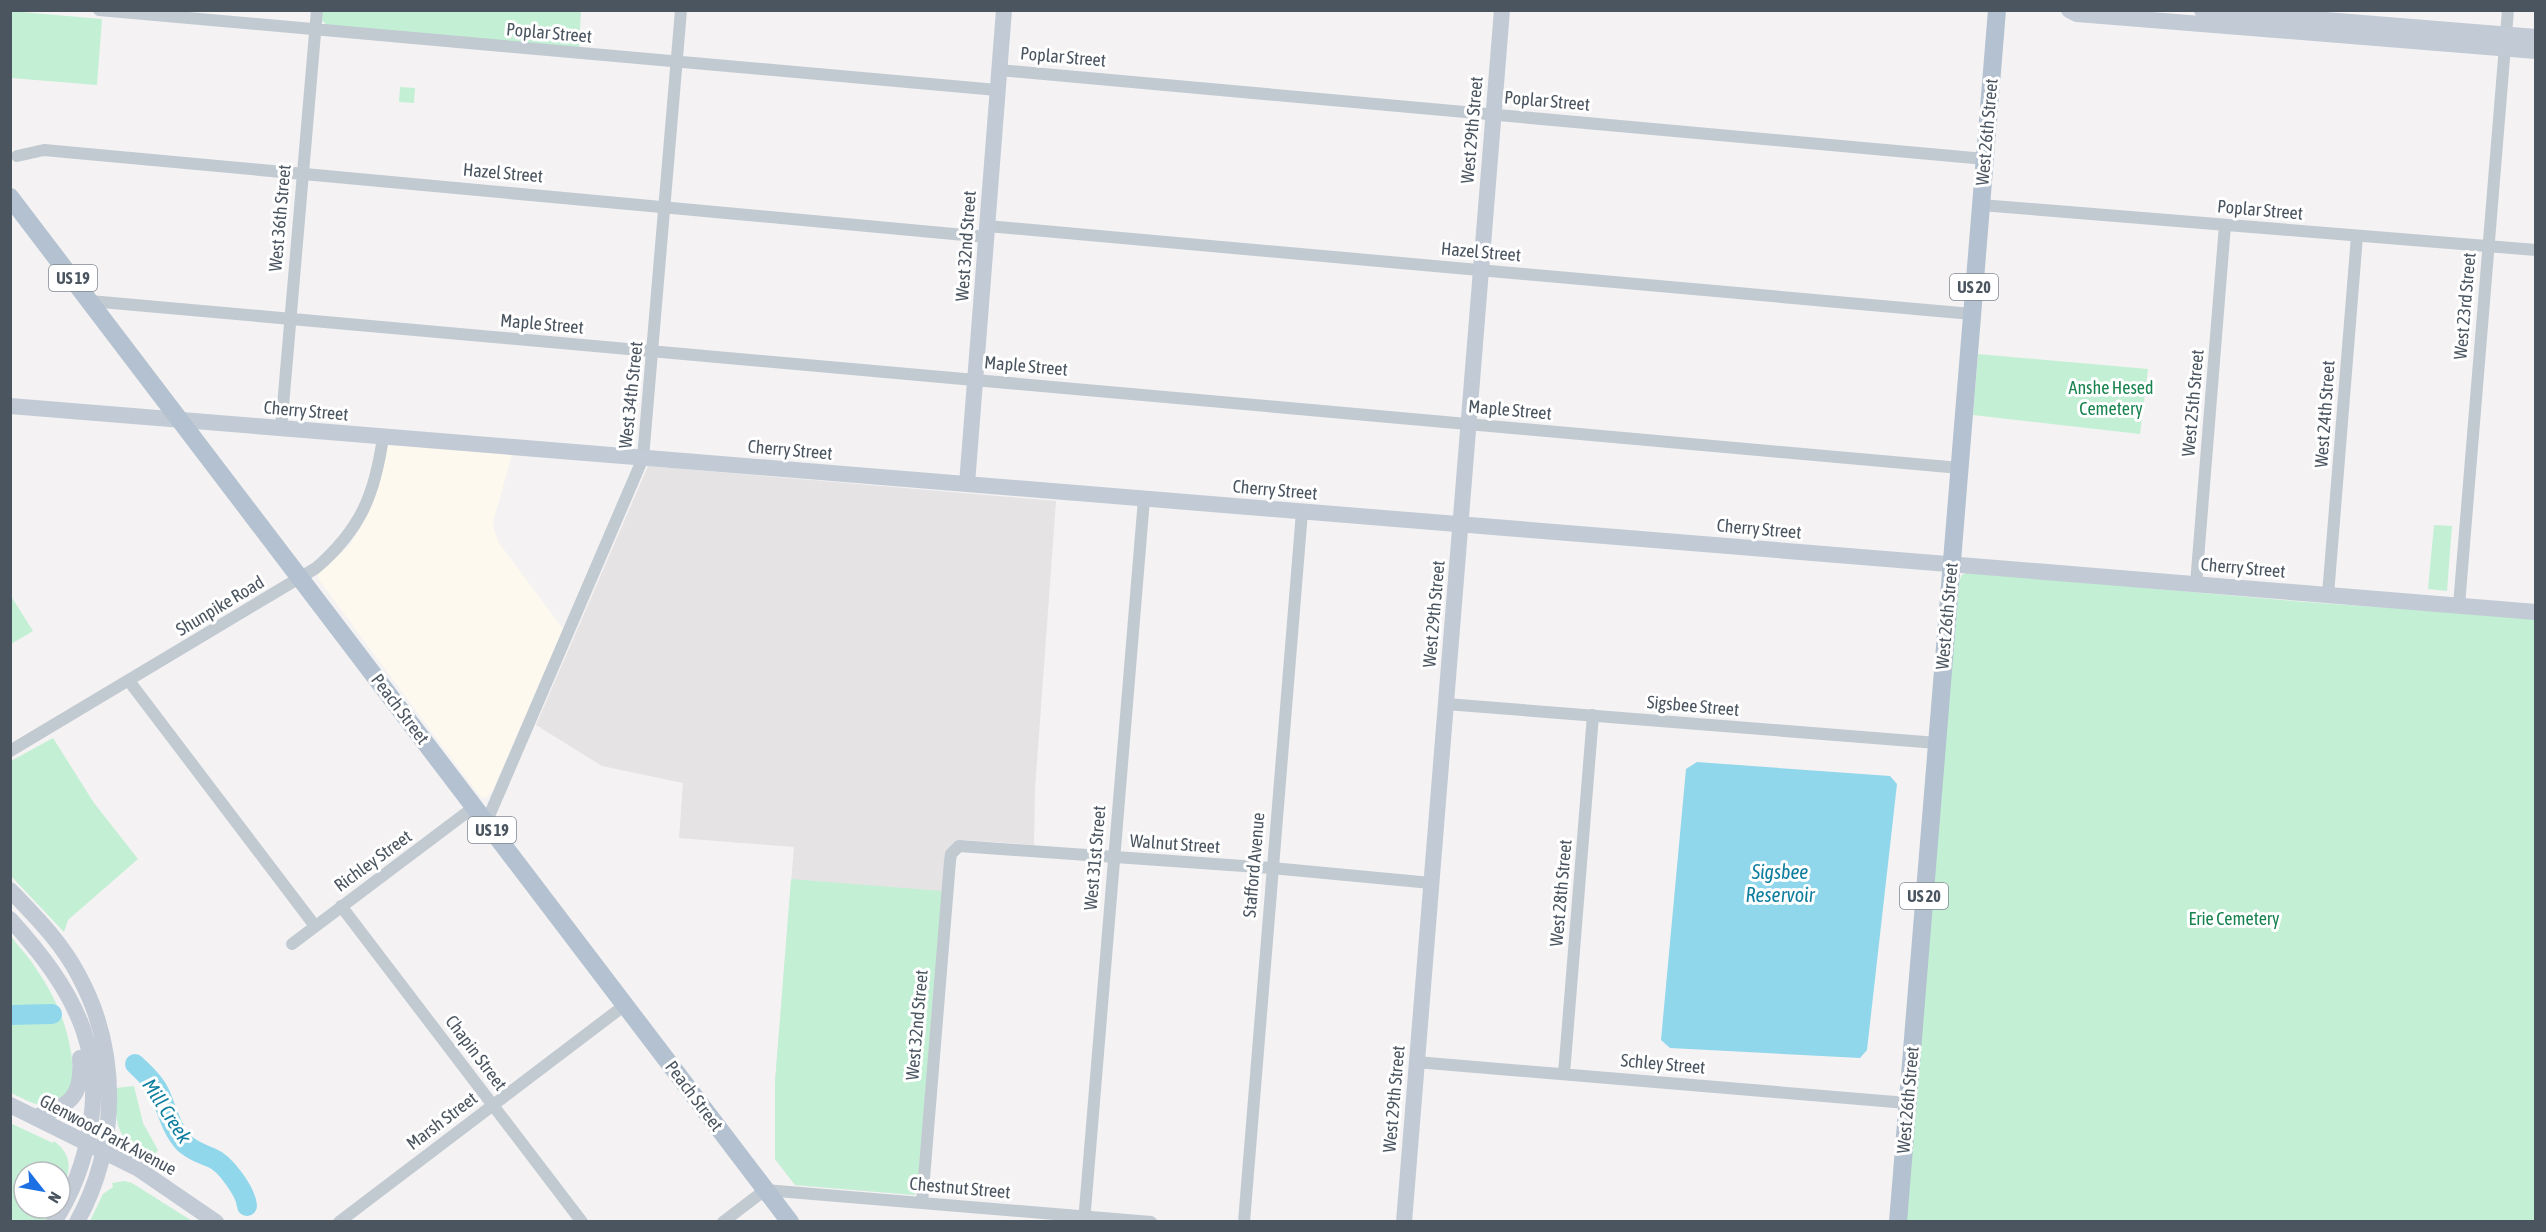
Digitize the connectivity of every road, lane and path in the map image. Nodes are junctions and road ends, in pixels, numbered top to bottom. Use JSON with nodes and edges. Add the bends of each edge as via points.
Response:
{"nodes":[{"id":1,"x":99,"y":10,"type":"edge"},
{"id":2,"x":317,"y":10,"type":"edge"},
{"id":3,"x":681,"y":10,"type":"edge"},
{"id":4,"x":1004,"y":10,"type":"edge"},
{"id":5,"x":1502,"y":10,"type":"edge"},
{"id":6,"x":1996,"y":10,"type":"edge"},
{"id":7,"x":2069,"y":10,"type":"edge"},
{"id":8,"x":2202,"y":10,"type":"edge"},
{"id":9,"x":2508,"y":10,"type":"edge"},
{"id":10,"x":2177,"y":16,"type":"edge"},
{"id":11,"x":2342,"y":22,"type":"edge"},
{"id":12,"x":314,"y":30,"type":"junction"},
{"id":13,"x":2535,"y":38,"type":"edge"},
{"id":14,"x":2505,"y":42,"type":"junction"},
{"id":15,"x":2535,"y":51,"type":"edge"},
{"id":16,"x":678,"y":62,"type":"junction"},
{"id":17,"x":999,"y":70,"type":"junction"},
{"id":18,"x":997,"y":90,"type":"junction"},
{"id":19,"x":1493,"y":114,"type":"junction"},
{"id":20,"x":17,"y":156,"type":"dead end"},
{"id":21,"x":1985,"y":159,"type":"junction"},
{"id":22,"x":302,"y":173,"type":"junction"},
{"id":23,"x":10,"y":196,"type":"edge"},
{"id":24,"x":1981,"y":205,"type":"junction"},
{"id":25,"x":666,"y":206,"type":"junction"},
{"id":26,"x":2225,"y":225,"type":"junction"},
{"id":27,"x":987,"y":231,"type":"junction"},
{"id":28,"x":2357,"y":236,"type":"junction"},
{"id":29,"x":2488,"y":246,"type":"junction"},
{"id":30,"x":2535,"y":250,"type":"edge"},
{"id":31,"x":1481,"y":270,"type":"junction"},
{"id":32,"x":90,"y":301,"type":"junction"},
{"id":33,"x":1972,"y":314,"type":"junction"},
{"id":34,"x":290,"y":319,"type":"junction"},
{"id":35,"x":653,"y":352,"type":"junction"},
{"id":36,"x":976,"y":380,"type":"junction"},
{"id":37,"x":10,"y":406,"type":"edge"},
{"id":38,"x":180,"y":420,"type":"junction"},
{"id":39,"x":1468,"y":424,"type":"junction"},
{"id":40,"x":281,"y":429,"type":"junction"},
{"id":41,"x":382,"y":437,"type":"junction"},
{"id":42,"x":643,"y":458,"type":"junction"},
{"id":43,"x":1960,"y":468,"type":"junction"},
{"id":44,"x":966,"y":484,"type":"junction"},
{"id":45,"x":1144,"y":499,"type":"junction"},
{"id":46,"x":1302,"y":512,"type":"junction"},
{"id":47,"x":1460,"y":524,"type":"junction"},
{"id":48,"x":1952,"y":564,"type":"junction"},
{"id":49,"x":300,"y":578,"type":"junction"},
{"id":50,"x":2196,"y":584,"type":"junction"},
{"id":51,"x":2328,"y":595,"type":"junction"},
{"id":52,"x":2459,"y":605,"type":"junction"},
{"id":53,"x":2535,"y":612,"type":"edge"},
{"id":54,"x":129,"y":681,"type":"junction"},
{"id":55,"x":1446,"y":704,"type":"junction"},
{"id":56,"x":1593,"y":716,"type":"junction"},
{"id":57,"x":1937,"y":743,"type":"junction"},
{"id":58,"x":10,"y":751,"type":"edge"},
{"id":59,"x":474,"y":807,"type":"junction"},
{"id":60,"x":486,"y":823,"type":"junction"},
{"id":61,"x":954,"y":850,"type":"joint"},
{"id":62,"x":1113,"y":857,"type":"junction"},
{"id":63,"x":1272,"y":868,"type":"junction"},
{"id":64,"x":1431,"y":883,"type":"junction"},
{"id":65,"x":10,"y":890,"type":"edge"},
{"id":66,"x":341,"y":906,"type":"junction"},
{"id":67,"x":10,"y":918,"type":"edge"},
{"id":68,"x":315,"y":926,"type":"junction"},
{"id":69,"x":292,"y":944,"type":"dead end"},
{"id":70,"x":625,"y":1005,"type":"junction"},
{"id":71,"x":1416,"y":1062,"type":"junction"},
{"id":72,"x":1564,"y":1074,"type":"junction"},
{"id":73,"x":93,"y":1088,"type":"junction"},
{"id":74,"x":1907,"y":1102,"type":"junction"},
{"id":75,"x":10,"y":1105,"type":"edge"},
{"id":76,"x":493,"y":1105,"type":"junction"},
{"id":77,"x":35,"y":1117,"type":"junction"},
{"id":78,"x":87,"y":1143,"type":"junction"},
{"id":79,"x":103,"y":1150,"type":"junction"},
{"id":80,"x":765,"y":1190,"type":"junction"},
{"id":81,"x":922,"y":1203,"type":"junction"},
{"id":82,"x":1084,"y":1219,"type":"edge"},
{"id":83,"x":54,"y":1221,"type":"edge"},
{"id":84,"x":77,"y":1221,"type":"edge"},
{"id":85,"x":216,"y":1221,"type":"edge"},
{"id":86,"x":339,"y":1221,"type":"edge"},
{"id":87,"x":582,"y":1221,"type":"edge"},
{"id":88,"x":723,"y":1221,"type":"edge"},
{"id":89,"x":790,"y":1221,"type":"edge"},
{"id":90,"x":1151,"y":1221,"type":"edge"},
{"id":91,"x":1244,"y":1221,"type":"edge"},
{"id":92,"x":1404,"y":1221,"type":"edge"},
{"id":93,"x":1898,"y":1221,"type":"edge"}],
"edges":[{"from":1,"to":12,"type":"street","name":"Poplar Street"},
{"from":2,"to":12,"type":"street","name":"West 36th Street"},
{"from":3,"to":16,"type":"street","name":"West 34th Street"},
{"from":4,"to":17,"type":"street","name":"West 32nd Street"},
{"from":5,"to":19,"type":"street","name":"West 29th Street"},
{"from":6,"to":21,"type":"main road","name":"West 26th Street","number":"US 20"},
{"from":7,"to":10,"type":"street","via":[[2077,14]]},
{"from":8,"to":11,"type":"street"},
{"from":9,"to":14,"type":"street","name":"West 23rd Street"},
{"from":10,"to":11,"type":"street"},
{"from":11,"to":14,"type":"street"},
{"from":12,"to":16,"type":"street","name":"Poplar Street"},
{"from":12,"to":22,"type":"street","name":"West 36th Street"},
{"from":13,"to":14,"type":"street"},
{"from":14,"to":15,"type":"street"},
{"from":14,"to":29,"type":"street","name":"West 23rd Street"},
{"from":16,"to":18,"type":"street","name":"Poplar Street"},
{"from":16,"to":25,"type":"street","name":"West 34th Street"},
{"from":17,"to":18,"type":"street","name":"West 32nd Street"},
{"from":17,"to":19,"type":"street","name":"Poplar Street"},
{"from":18,"to":27,"type":"street","name":"West 32nd Street"},
{"from":19,"to":21,"type":"street","name":"Poplar Street"},
{"from":19,"to":31,"type":"street","name":"West 29th Street"},
{"from":20,"to":22,"type":"street","name":"Hazel Street","via":[[44,150]]},
{"from":21,"to":24,"type":"main road","name":"West 26th Street","number":"US 20"},
{"from":22,"to":25,"type":"street","name":"Hazel Street"},
{"from":22,"to":34,"type":"street","name":"West 36th Street"},
{"from":23,"to":32,"type":"main road","name":"Peach Street","number":"US 19"},
{"from":24,"to":26,"type":"street","name":"Poplar Street"},
{"from":24,"to":33,"type":"main road","name":"West 26th Street","number":"US 20"},
{"from":25,"to":27,"type":"street","name":"Hazel Street"},
{"from":25,"to":35,"type":"street","name":"West 34th Street"},
{"from":26,"to":28,"type":"street","name":"Poplar Street"},
{"from":26,"to":50,"type":"street","name":"West 25th Street"},
{"from":27,"to":31,"type":"street","name":"Hazel Street"},
{"from":27,"to":36,"type":"street","name":"West 32nd Street"},
{"from":28,"to":29,"type":"street","name":"Poplar Street"},
{"from":28,"to":51,"type":"street","name":"West 24th Street"},
{"from":29,"to":30,"type":"street","name":"Poplar Street"},
{"from":29,"to":52,"type":"street","name":"West 23rd Street"},
{"from":31,"to":33,"type":"street","name":"Hazel Street"},
{"from":31,"to":39,"type":"street","name":"West 29th Street"},
{"from":32,"to":34,"type":"street","name":"Maple Street"},
{"from":32,"to":38,"type":"main road","name":"Peach Street","number":"US 19"},
{"from":33,"to":43,"type":"main road","name":"West 26th Street","number":"US 20"},
{"from":34,"to":35,"type":"street","name":"Maple Street"},
{"from":34,"to":40,"type":"street","name":"West 36th Street"},
{"from":35,"to":36,"type":"street","name":"Maple Street"},
{"from":35,"to":42,"type":"street","name":"West 34th Street"},
{"from":36,"to":39,"type":"street","name":"Maple Street"},
{"from":36,"to":44,"type":"street","name":"West 32nd Street"},
{"from":37,"to":38,"type":"street","name":"Cherry Street"},
{"from":38,"to":40,"type":"street","name":"Cherry Street"},
{"from":38,"to":49,"type":"main road","name":"Peach Street","number":"US 19"},
{"from":39,"to":43,"type":"street","name":"Maple Street"},
{"from":39,"to":47,"type":"street","name":"West 29th Street"},
{"from":40,"to":41,"type":"street","name":"Cherry Street"},
{"from":41,"to":42,"type":"street","name":"Cherry Street"},
{"from":41,"to":49,"type":"street","name":"Shunpike Road","via":[[375,481],[359,520],[335,551]]},
{"from":42,"to":44,"type":"street","name":"Cherry Street"},
{"from":42,"to":60,"type":"street","name":"West 34th Street"},
{"from":43,"to":48,"type":"main road","name":"West 26th Street","number":"US 20"},
{"from":44,"to":45,"type":"street","name":"Cherry Street"},
{"from":45,"to":46,"type":"street","name":"Cherry Street"},
{"from":45,"to":62,"type":"street","name":"West 31st Street"},
{"from":46,"to":47,"type":"street","name":"Cherry Street"},
{"from":46,"to":63,"type":"street","name":"Stafford Avenue"},
{"from":47,"to":48,"type":"street","name":"Cherry Street"},
{"from":47,"to":55,"type":"street","name":"West 29th Street"},
{"from":48,"to":50,"type":"street","name":"Cherry Street"},
{"from":48,"to":57,"type":"main road","name":"West 26th Street","number":"US 20"},
{"from":49,"to":54,"type":"street","name":"Shunpike Road"},
{"from":49,"to":59,"type":"main road","name":"Peach Street","number":"US 19"},
{"from":50,"to":51,"type":"street","name":"Cherry Street"},
{"from":51,"to":52,"type":"street","name":"Cherry Street"},
{"from":52,"to":53,"type":"street","name":"Cherry Street"},
{"from":54,"to":58,"type":"street","name":"Shunpike Road"},
{"from":54,"to":68,"type":"street"},
{"from":55,"to":56,"type":"street","name":"Sigsbee Street"},
{"from":55,"to":64,"type":"street","name":"West 29th Street"},
{"from":56,"to":57,"type":"street","name":"Sigsbee Street"},
{"from":56,"to":72,"type":"street","name":"West 28th Street"},
{"from":57,"to":74,"type":"main road","name":"West 26th Street","number":"US 20"},
{"from":59,"to":60,"type":"main road","name":"Peach Street","number":"US 19"},
{"from":59,"to":66,"type":"street","name":"Richley Street"},
{"from":60,"to":70,"type":"main road","name":"Peach Street","number":"US 19"},
{"from":61,"to":62,"type":"street","name":"Walnut Street","via":[[964,845]]},
{"from":61,"to":81,"type":"street","name":"West 32nd Street"},
{"from":62,"to":63,"type":"street","name":"Walnut Street"},
{"from":62,"to":82,"type":"street","name":"West 31st Street"},
{"from":63,"to":64,"type":"street","name":"Walnut Street"},
{"from":63,"to":91,"type":"street","name":"Stafford Avenue"},
{"from":64,"to":71,"type":"street","name":"West 29th Street"},
{"from":65,"to":73,"type":"street","via":[[52,935],[80,976],[99,1027],[109,1071]]},
{"from":66,"to":68,"type":"street","name":"Richley Street"},
{"from":66,"to":76,"type":"street","name":"Chapin Street"},
{"from":67,"to":73,"type":"street","via":[[50,967],[68,998],[83,1029]]},
{"from":68,"to":69,"type":"street","name":"Richley Street"},
{"from":70,"to":76,"type":"street","name":"Marsh Street"},
{"from":70,"to":80,"type":"main road","name":"Peach Street","number":"US 19"},
{"from":71,"to":72,"type":"street","name":"Schley Street"},
{"from":71,"to":92,"type":"street","name":"West 29th Street"},
{"from":72,"to":74,"type":"street","name":"Schley Street"},
{"from":73,"to":77,"type":"street","via":[[66,1105]]},
{"from":73,"to":78,"type":"street"},
{"from":73,"to":79,"type":"street"},
{"from":74,"to":93,"type":"main road","name":"West 26th Street","number":"US 20"},
{"from":75,"to":77,"type":"street","name":"Glenwood Park Avenue"},
{"from":76,"to":86,"type":"street","name":"Marsh Street"},
{"from":76,"to":87,"type":"street","name":"Chapin Street"},
{"from":77,"to":78,"type":"street","name":"Glenwood Park Avenue"},
{"from":78,"to":79,"type":"street","name":"Glenwood Park Avenue"},
{"from":78,"to":83,"type":"street","via":[[69,1194]]},
{"from":79,"to":84,"type":"street","via":[[94,1184]]},
{"from":79,"to":85,"type":"street","name":"Glenwood Park Avenue","via":[[159,1181]]},
{"from":80,"to":81,"type":"street","name":"Chestnut Street"},
{"from":80,"to":88,"type":"street"},
{"from":80,"to":89,"type":"main road","name":"Peach Street","number":"US 19"},
{"from":81,"to":82,"type":"street","name":"Chestnut Street"},
{"from":82,"to":90,"type":"street","name":"Chestnut Street"}]}
